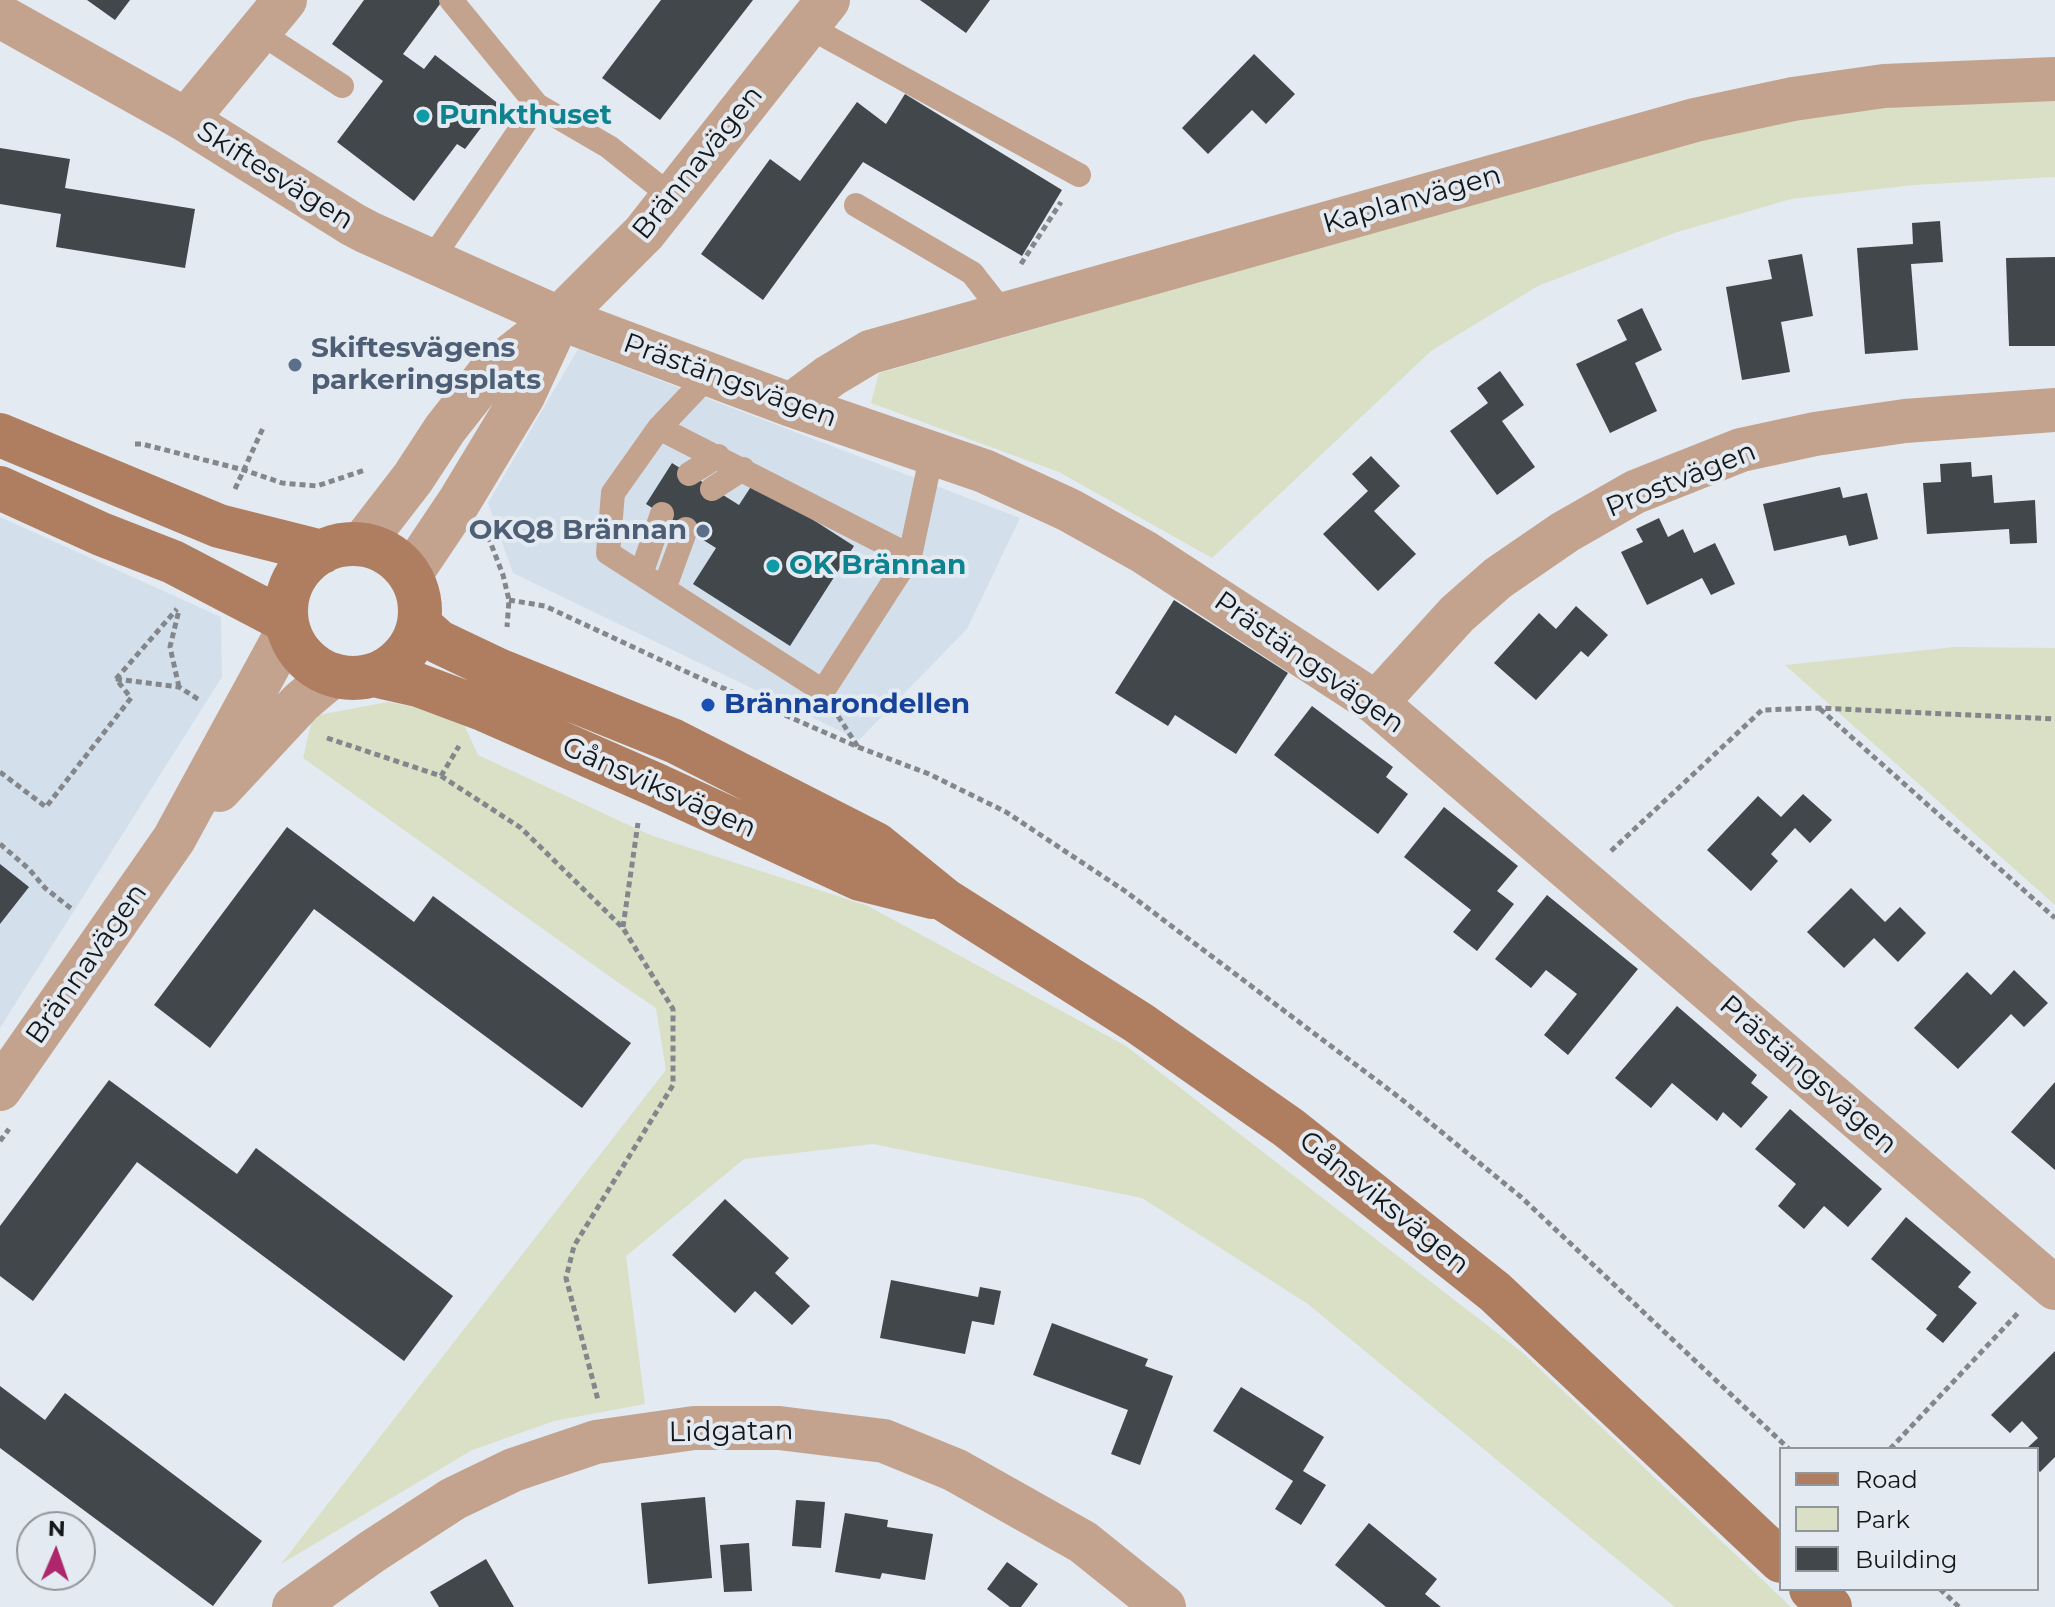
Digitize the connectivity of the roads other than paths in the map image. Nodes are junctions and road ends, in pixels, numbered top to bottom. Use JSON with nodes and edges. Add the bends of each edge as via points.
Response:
{"nodes":[{"id":1,"x":451,"y":0,"type":"edge"},
{"id":2,"x":817,"y":13,"type":"edge"},
{"id":3,"x":0,"y":16,"type":"edge"},
{"id":4,"x":272,"y":16,"type":"edge"},
{"id":5,"x":2055,"y":79,"type":"edge"},
{"id":6,"x":342,"y":86,"type":"dead end"},
{"id":7,"x":537,"y":105,"type":"junction"},
{"id":8,"x":186,"y":120,"type":"junction"},
{"id":9,"x":1079,"y":175,"type":"road end"},
{"id":10,"x":672,"y":197,"type":"junction"},
{"id":11,"x":856,"y":205,"type":"dead end"},
{"id":12,"x":431,"y":260,"type":"junction"},
{"id":13,"x":996,"y":305,"type":"junction"},
{"id":14,"x":559,"y":318,"type":"junction"},
{"id":15,"x":702,"y":371,"type":"junction"},
{"id":16,"x":791,"y":405,"type":"junction"},
{"id":17,"x":2055,"y":410,"type":"edge"},
{"id":18,"x":659,"y":428,"type":"junction"},
{"id":19,"x":0,"y":435,"type":"edge"},
{"id":20,"x":932,"y":453,"type":"junction"},
{"id":21,"x":718,"y":456,"type":"junction"},
{"id":22,"x":743,"y":469,"type":"junction"},
{"id":23,"x":689,"y":474,"type":"dead end"},
{"id":24,"x":0,"y":488,"type":"edge"},
{"id":25,"x":712,"y":489,"type":"dead end"},
{"id":26,"x":662,"y":514,"type":"dead end"},
{"id":27,"x":686,"y":529,"type":"dead end"},
{"id":28,"x":342,"y":548,"type":"junction"},
{"id":29,"x":910,"y":556,"type":"junction"},
{"id":30,"x":641,"y":574,"type":"junction"},
{"id":31,"x":410,"y":575,"type":"junction"},
{"id":32,"x":664,"y":589,"type":"junction"},
{"id":33,"x":419,"y":624,"type":"junction"},
{"id":34,"x":287,"y":625,"type":"junction"},
{"id":35,"x":354,"y":675,"type":"junction"},
{"id":36,"x":1376,"y":703,"type":"junction"},
{"id":37,"x":174,"y":839,"type":"junction"},
{"id":38,"x":945,"y":900,"type":"junction"},
{"id":39,"x":0,"y":1089,"type":"edge"},
{"id":40,"x":2052,"y":1284,"type":"edge"},
{"id":41,"x":1779,"y":1559,"type":"edge"},
{"id":42,"x":1813,"y":1591,"type":"edge"},
{"id":43,"x":294,"y":1607,"type":"edge"},
{"id":44,"x":1164,"y":1607,"type":"edge"},
{"id":45,"x":1830,"y":1607,"type":"edge"}],
"edges":[{"from":1,"to":7,"type":"lane"},
{"from":2,"to":9,"type":"lane"},
{"from":2,"to":10,"type":"street","name":"Brännavägen"},
{"from":3,"to":8,"type":"street","name":"Skiftesvägen"},
{"from":4,"to":6,"type":"lane"},
{"from":4,"to":8,"type":"street"},
{"from":5,"to":13,"type":"street","name":"Kaplanvägen","via":[[1884,86],[1793,99],[1695,120]]},
{"from":7,"to":10,"type":"lane","via":[[609,147]]},
{"from":7,"to":12,"type":"lane"},
{"from":8,"to":12,"type":"street","name":"Skiftesvägen","via":[[352,224]]},
{"from":10,"to":14,"type":"street","name":"Brännavägen","via":[[644,233]]},
{"from":11,"to":13,"type":"lane","via":[[972,273]]},
{"from":12,"to":14,"type":"street","name":"Skiftesvägen"},
{"from":13,"to":16,"type":"street","name":"Kaplanvägen","via":[[870,352]]},
{"from":14,"to":15,"type":"street","name":"Prästängsvägen"},
{"from":14,"to":28,"type":"street","name":"Brännavägen","via":[[489,373],[413,478]]},
{"from":14,"to":31,"type":"street","name":"Brännavägen","via":[[523,396]]},
{"from":15,"to":16,"type":"street","name":"Prästängsvägen"},
{"from":15,"to":18,"type":"lane","via":[[696,389]]},
{"from":16,"to":20,"type":"street","name":"Prästängsvägen"},
{"from":17,"to":36,"type":"street","name":"Prostvägen","via":[[1815,434],[1741,450],[1635,492],[1498,578],[1457,614]]},
{"from":18,"to":21,"type":"lane"},
{"from":18,"to":30,"type":"lane","via":[[613,493],[608,553]]},
{"from":19,"to":28,"type":"main road","via":[[219,526]]},
{"from":20,"to":29,"type":"lane"},
{"from":20,"to":36,"type":"street","name":"Prästängsvägen","via":[[1069,510],[1144,552]]},
{"from":21,"to":22,"type":"lane"},
{"from":21,"to":23,"type":"lane"},
{"from":22,"to":25,"type":"lane"},
{"from":22,"to":29,"type":"lane"},
{"from":24,"to":34,"type":"main road","via":[[173,562]]},
{"from":26,"to":30,"type":"lane"},
{"from":27,"to":32,"type":"lane"},
{"from":28,"to":31,"type":"main road","via":[[381,550]]},
{"from":28,"to":34,"type":"main road","via":[[305,564],[286,600]]},
{"from":29,"to":32,"type":"lane","via":[[823,691]]},
{"from":30,"to":32,"type":"lane"},
{"from":31,"to":33,"type":"main road","via":[[417,590]]},
{"from":33,"to":35,"type":"main road","via":[[404,655],[390,667]]},
{"from":33,"to":38,"type":"main road","name":"Gånsviksvägen","via":[[439,642],[674,741],[876,844]]},
{"from":34,"to":35,"type":"main road","via":[[304,658],[318,669]]},
{"from":34,"to":37,"type":"street","name":"Brännavägen"},
{"from":35,"to":37,"type":"street","name":"Brännavägen","via":[[301,702]]},
{"from":35,"to":38,"type":"main road","name":"Gånsviksvägen","via":[[418,685],[485,710],[860,879]]},
{"from":36,"to":40,"type":"street","name":"Prästängsvägen"},
{"from":37,"to":39,"type":"street","name":"Brännavägen"},
{"from":38,"to":41,"type":"main road","name":"Gånsviksvägen","via":[[1139,1023],[1289,1128],[1495,1292]]},
{"from":42,"to":45,"type":"main road"},
{"from":43,"to":44,"type":"street","name":"Lidgatan","via":[[453,1499],[513,1470],[596,1442],[694,1428],[779,1428],[884,1441],[955,1470],[1083,1542]]}]}
